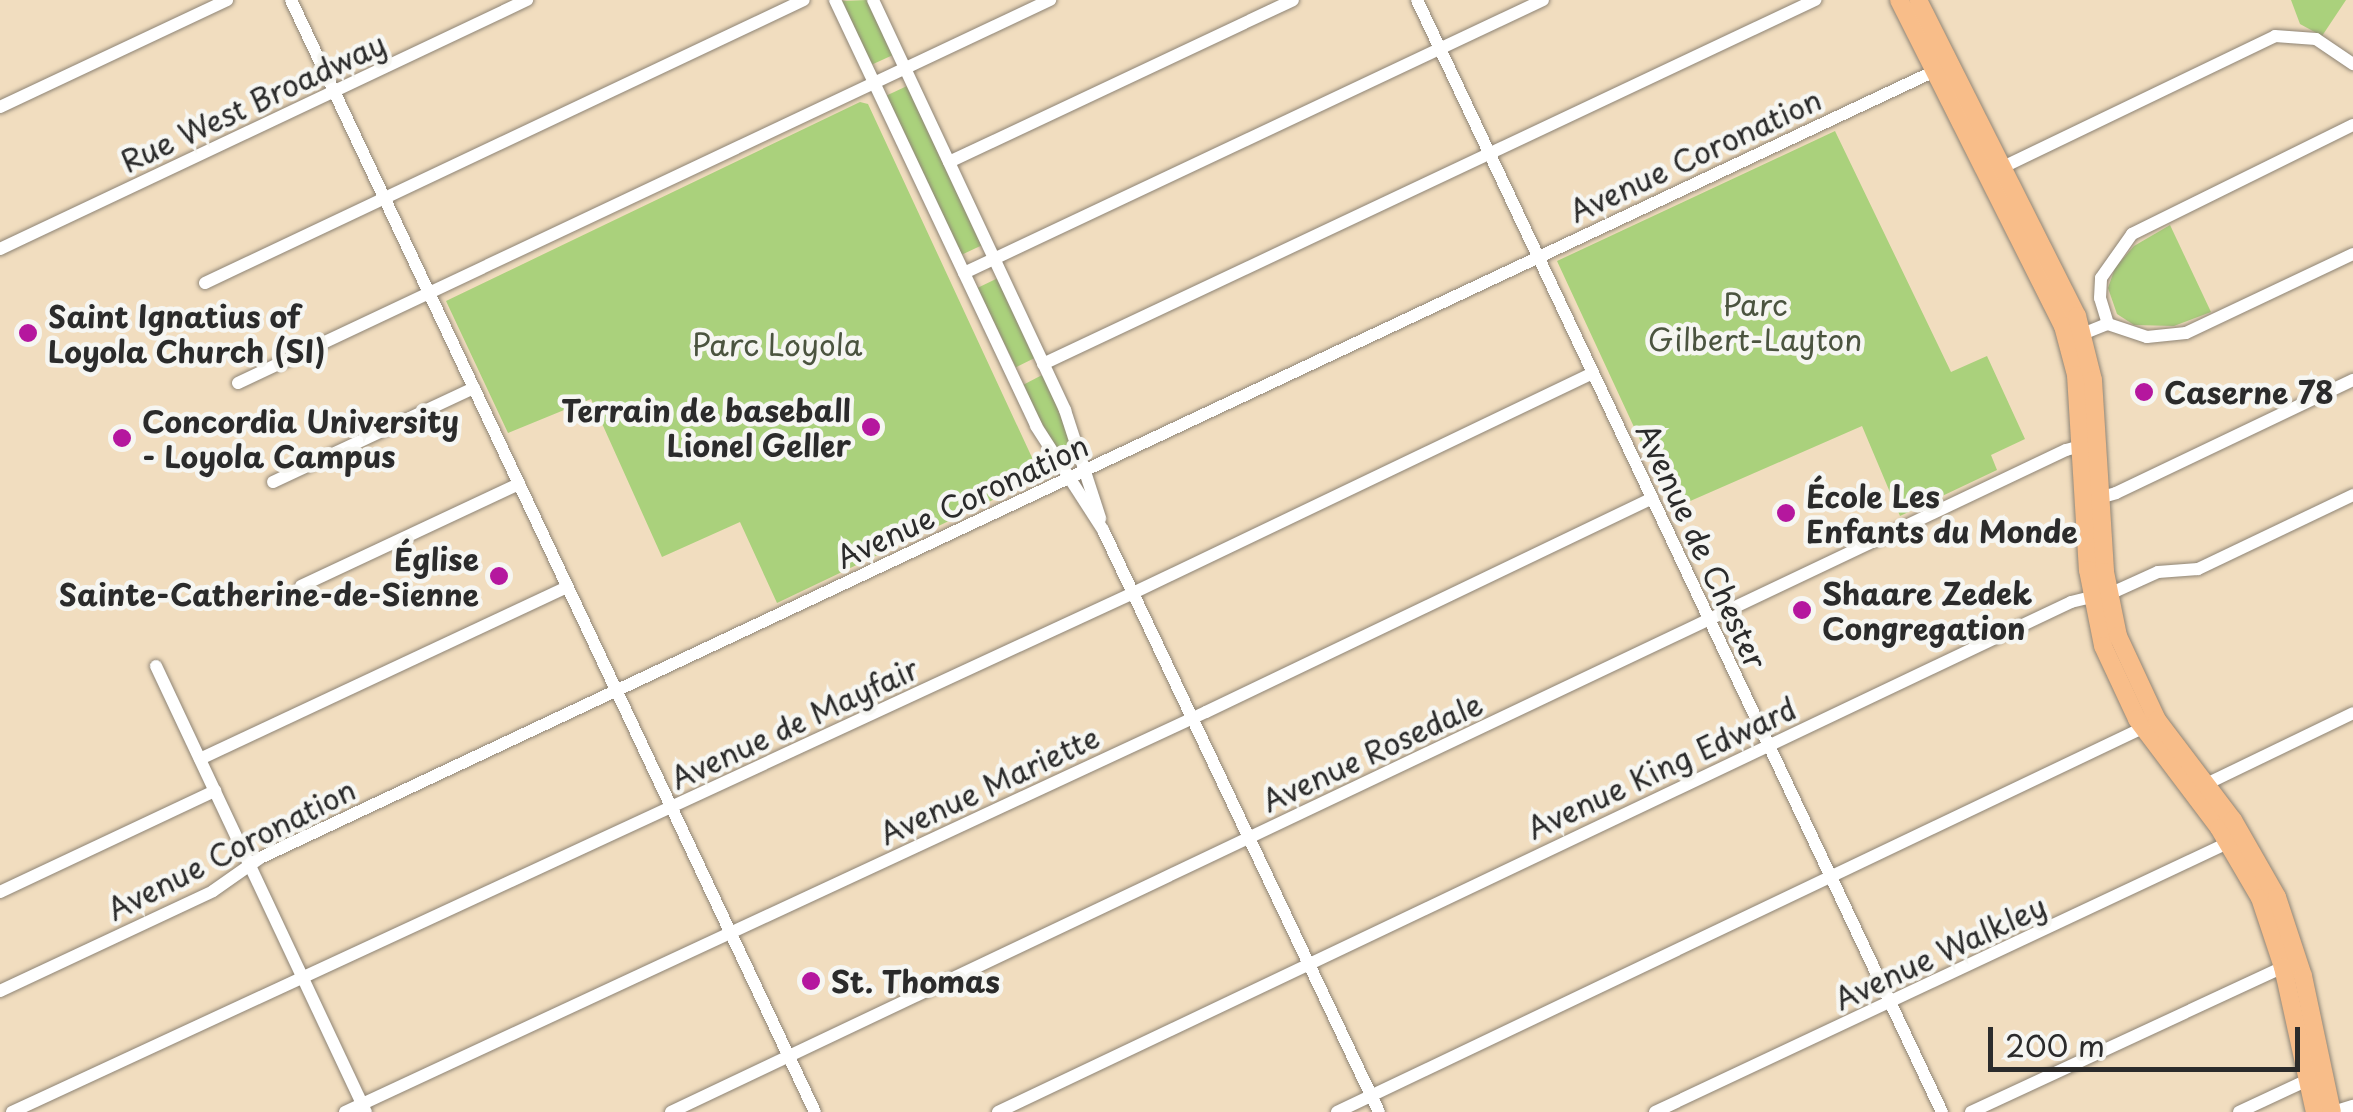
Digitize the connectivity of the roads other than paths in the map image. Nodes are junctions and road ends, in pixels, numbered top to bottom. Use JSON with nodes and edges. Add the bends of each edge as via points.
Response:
{"nodes":[{"id":1,"x":227,"y":0,"type":"edge"},
{"id":2,"x":291,"y":0,"type":"edge"},
{"id":3,"x":527,"y":0,"type":"edge"},
{"id":4,"x":804,"y":0,"type":"edge"},
{"id":5,"x":835,"y":0,"type":"edge"},
{"id":6,"x":873,"y":0,"type":"edge"},
{"id":7,"x":1050,"y":0,"type":"edge"},
{"id":8,"x":1293,"y":0,"type":"edge"},
{"id":9,"x":1418,"y":0,"type":"edge"},
{"id":10,"x":1543,"y":0,"type":"edge"},
{"id":11,"x":1816,"y":0,"type":"edge"},
{"id":12,"x":1899,"y":0,"type":"edge"},
{"id":13,"x":1918,"y":0,"type":"edge"},
{"id":14,"x":1440,"y":48,"type":"junction"},
{"id":15,"x":2353,"y":64,"type":"edge"},
{"id":16,"x":1942,"y":67,"type":"junction"},
{"id":17,"x":905,"y":68,"type":"junction"},
{"id":18,"x":874,"y":83,"type":"junction"},
{"id":19,"x":334,"y":91,"type":"junction"},
{"id":20,"x":0,"y":107,"type":"edge"},
{"id":21,"x":2353,"y":126,"type":"edge"},
{"id":22,"x":1489,"y":152,"type":"junction"},
{"id":23,"x":948,"y":162,"type":"junction"},
{"id":24,"x":1995,"y":171,"type":"junction"},
{"id":25,"x":385,"y":198,"type":"junction"},
{"id":26,"x":0,"y":249,"type":"edge"},
{"id":27,"x":2353,"y":254,"type":"edge"},
{"id":28,"x":1538,"y":255,"type":"junction"},
{"id":29,"x":994,"y":259,"type":"junction"},
{"id":30,"x":964,"y":273,"type":"junction"},
{"id":31,"x":205,"y":282,"type":"dead end"},
{"id":32,"x":429,"y":292,"type":"junction"},
{"id":33,"x":2108,"y":324,"type":"junction"},
{"id":34,"x":2076,"y":337,"type":"junction"},
{"id":35,"x":1043,"y":364,"type":"junction"},
{"id":36,"x":1593,"y":374,"type":"junction"},
{"id":37,"x":2353,"y":380,"type":"edge"},
{"id":38,"x":238,"y":383,"type":"dead end"},
{"id":39,"x":474,"y":388,"type":"junction"},
{"id":40,"x":2089,"y":445,"type":"junction"},
{"id":41,"x":1087,"y":470,"type":"junction"},
{"id":42,"x":1067,"y":479,"type":"junction"},
{"id":43,"x":273,"y":482,"type":"dead end"},
{"id":44,"x":518,"y":484,"type":"junction"},
{"id":45,"x":2353,"y":495,"type":"edge"},
{"id":46,"x":1652,"y":498,"type":"junction"},
{"id":47,"x":2092,"y":499,"type":"junction"},
{"id":48,"x":1103,"y":530,"type":"junction"},
{"id":49,"x":302,"y":586,"type":"dead end"},
{"id":50,"x":567,"y":587,"type":"junction"},
{"id":51,"x":1133,"y":593,"type":"junction"},
{"id":52,"x":2100,"y":595,"type":"junction"},
{"id":53,"x":1709,"y":620,"type":"junction"},
{"id":54,"x":156,"y":666,"type":"dead end"},
{"id":55,"x":615,"y":690,"type":"junction"},
{"id":56,"x":2353,"y":713,"type":"edge"},
{"id":57,"x":1192,"y":718,"type":"junction"},
{"id":58,"x":2150,"y":724,"type":"junction"},
{"id":59,"x":1768,"y":745,"type":"junction"},
{"id":60,"x":200,"y":759,"type":"junction"},
{"id":61,"x":2198,"y":788,"type":"junction"},
{"id":62,"x":215,"y":791,"type":"junction"},
{"id":63,"x":671,"y":808,"type":"junction"},
{"id":64,"x":1250,"y":838,"type":"junction"},
{"id":65,"x":2236,"y":838,"type":"junction"},
{"id":66,"x":250,"y":866,"type":"junction"},
{"id":67,"x":1832,"y":876,"type":"junction"},
{"id":68,"x":0,"y":892,"type":"edge"},
{"id":69,"x":731,"y":934,"type":"junction"},
{"id":70,"x":1308,"y":963,"type":"junction"},
{"id":71,"x":2291,"y":964,"type":"junction"},
{"id":72,"x":302,"y":978,"type":"junction"},
{"id":73,"x":0,"y":991,"type":"edge"},
{"id":74,"x":1890,"y":1004,"type":"junction"},
{"id":75,"x":789,"y":1056,"type":"junction"},
{"id":76,"x":2316,"y":1077,"type":"junction"},
{"id":77,"x":1371,"y":1096,"type":"junction"},
{"id":78,"x":2353,"y":1106,"type":"edge"},
{"id":79,"x":364,"y":1108,"type":"edge"},
{"id":80,"x":12,"y":1112,"type":"edge"},
{"id":81,"x":345,"y":1112,"type":"edge"},
{"id":82,"x":671,"y":1112,"type":"edge"},
{"id":83,"x":815,"y":1112,"type":"edge"},
{"id":84,"x":998,"y":1112,"type":"edge"},
{"id":85,"x":1336,"y":1112,"type":"edge"},
{"id":86,"x":1379,"y":1112,"type":"edge"},
{"id":87,"x":1655,"y":1112,"type":"edge"},
{"id":88,"x":1942,"y":1112,"type":"edge"},
{"id":89,"x":1971,"y":1112,"type":"edge"},
{"id":90,"x":2238,"y":1112,"type":"edge"},
{"id":91,"x":2314,"y":1112,"type":"edge"},
{"id":92,"x":2333,"y":1112,"type":"edge"}],
"edges":[{"from":1,"to":20,"type":"street"},
{"from":2,"to":19,"type":"street"},
{"from":3,"to":19,"type":"street","name":"Rue West Broadway"},
{"from":4,"to":25,"type":"street"},
{"from":5,"to":18,"type":"street"},
{"from":6,"to":17,"type":"street"},
{"from":7,"to":17,"type":"street"},
{"from":8,"to":23,"type":"street"},
{"from":9,"to":14,"type":"street","name":"Avenue de Chester"},
{"from":10,"to":14,"type":"street"},
{"from":11,"to":22,"type":"street"},
{"from":12,"to":16,"type":"main road"},
{"from":13,"to":16,"type":"main road"},
{"from":14,"to":22,"type":"street","name":"Avenue de Chester"},
{"from":14,"to":29,"type":"street"},
{"from":15,"to":24,"type":"street","via":[[2303,35],[2259,42]]},
{"from":16,"to":24,"type":"main road"},
{"from":16,"to":28,"type":"street","name":"Avenue Coronation"},
{"from":17,"to":18,"type":"street"},
{"from":17,"to":23,"type":"street"},
{"from":18,"to":30,"type":"street"},
{"from":18,"to":32,"type":"street"},
{"from":19,"to":25,"type":"street"},
{"from":19,"to":26,"type":"street","name":"Rue West Broadway"},
{"from":21,"to":33,"type":"street","via":[[2132,234],[2101,278]]},
{"from":22,"to":28,"type":"street","name":"Avenue de Chester"},
{"from":22,"to":35,"type":"street"},
{"from":23,"to":29,"type":"street"},
{"from":24,"to":34,"type":"main road"},
{"from":25,"to":31,"type":"street"},
{"from":25,"to":32,"type":"street"},
{"from":27,"to":33,"type":"street","via":[[2186,334],[2148,337]]},
{"from":28,"to":36,"type":"street","name":"Avenue de Chester"},
{"from":28,"to":41,"type":"street","name":"Avenue Coronation"},
{"from":29,"to":30,"type":"street"},
{"from":29,"to":35,"type":"street"},
{"from":30,"to":42,"type":"street"},
{"from":32,"to":38,"type":"street"},
{"from":32,"to":39,"type":"street"},
{"from":33,"to":34,"type":"street"},
{"from":34,"to":40,"type":"main road","via":[[2093,380]]},
{"from":35,"to":41,"type":"street"},
{"from":36,"to":46,"type":"street","name":"Avenue de Chester"},
{"from":36,"to":51,"type":"street","name":"Avenue de Mayfair"},
{"from":37,"to":47,"type":"street"},
{"from":39,"to":43,"type":"street"},
{"from":39,"to":44,"type":"street"},
{"from":40,"to":47,"type":"main road"},
{"from":40,"to":53,"type":"street","name":"Avenue Rosedale"},
{"from":41,"to":42,"type":"street","name":"Avenue Coronation"},
{"from":41,"to":48,"type":"street"},
{"from":42,"to":48,"type":"street"},
{"from":42,"to":55,"type":"street","name":"Avenue Coronation"},
{"from":44,"to":49,"type":"street"},
{"from":44,"to":50,"type":"street"},
{"from":45,"to":52,"type":"street","name":"Avenue King Edward","via":[[2202,567],[2162,570]]},
{"from":46,"to":53,"type":"street","name":"Avenue de Chester"},
{"from":46,"to":57,"type":"street","name":"Avenue Mariette"},
{"from":47,"to":52,"type":"main road"},
{"from":48,"to":51,"type":"street"},
{"from":50,"to":55,"type":"street"},
{"from":50,"to":60,"type":"street"},
{"from":51,"to":57,"type":"street"},
{"from":51,"to":63,"type":"street","name":"Avenue de Mayfair"},
{"from":52,"to":58,"type":"main road"},
{"from":52,"to":59,"type":"street","name":"Avenue King Edward"},
{"from":53,"to":59,"type":"street","name":"Avenue de Chester"},
{"from":53,"to":64,"type":"street","name":"Avenue Rosedale"},
{"from":54,"to":60,"type":"street"},
{"from":55,"to":63,"type":"street"},
{"from":55,"to":66,"type":"street","name":"Avenue Coronation"},
{"from":56,"to":61,"type":"street"},
{"from":57,"to":64,"type":"street"},
{"from":57,"to":69,"type":"street","name":"Avenue Mariette"},
{"from":58,"to":61,"type":"main road"},
{"from":58,"to":67,"type":"street"},
{"from":59,"to":67,"type":"street","name":"Avenue de Chester"},
{"from":59,"to":70,"type":"street","name":"Avenue King Edward"},
{"from":60,"to":62,"type":"street"},
{"from":61,"to":65,"type":"main road"},
{"from":62,"to":66,"type":"street"},
{"from":62,"to":68,"type":"street"},
{"from":63,"to":69,"type":"street"},
{"from":63,"to":72,"type":"street","name":"Avenue de Mayfair"},
{"from":64,"to":70,"type":"street"},
{"from":64,"to":75,"type":"street","name":"Avenue Rosedale"},
{"from":65,"to":71,"type":"main road"},
{"from":65,"to":74,"type":"street","name":"Avenue Walkley"},
{"from":66,"to":72,"type":"street"},
{"from":66,"to":73,"type":"street","name":"Avenue Coronation","via":[[213,891]]},
{"from":67,"to":74,"type":"street","name":"Avenue de Chester"},
{"from":67,"to":77,"type":"street"},
{"from":69,"to":75,"type":"street"},
{"from":69,"to":79,"type":"street","name":"Avenue Mariette"},
{"from":70,"to":77,"type":"street"},
{"from":70,"to":84,"type":"street","name":"Avenue King Edward"},
{"from":71,"to":76,"type":"main road"},
{"from":71,"to":89,"type":"street"},
{"from":72,"to":79,"type":"street"},
{"from":72,"to":80,"type":"street","name":"Avenue de Mayfair"},
{"from":74,"to":87,"type":"street","name":"Avenue Walkley"},
{"from":74,"to":88,"type":"street","name":"Avenue de Chester"},
{"from":75,"to":82,"type":"street","name":"Avenue Rosedale"},
{"from":75,"to":83,"type":"street"},
{"from":76,"to":90,"type":"street"},
{"from":76,"to":91,"type":"main road"},
{"from":76,"to":92,"type":"main road"},
{"from":77,"to":85,"type":"street"},
{"from":77,"to":86,"type":"street"},
{"from":78,"to":92,"type":"street"},
{"from":79,"to":81,"type":"street","name":"Avenue Mariette"}]}
